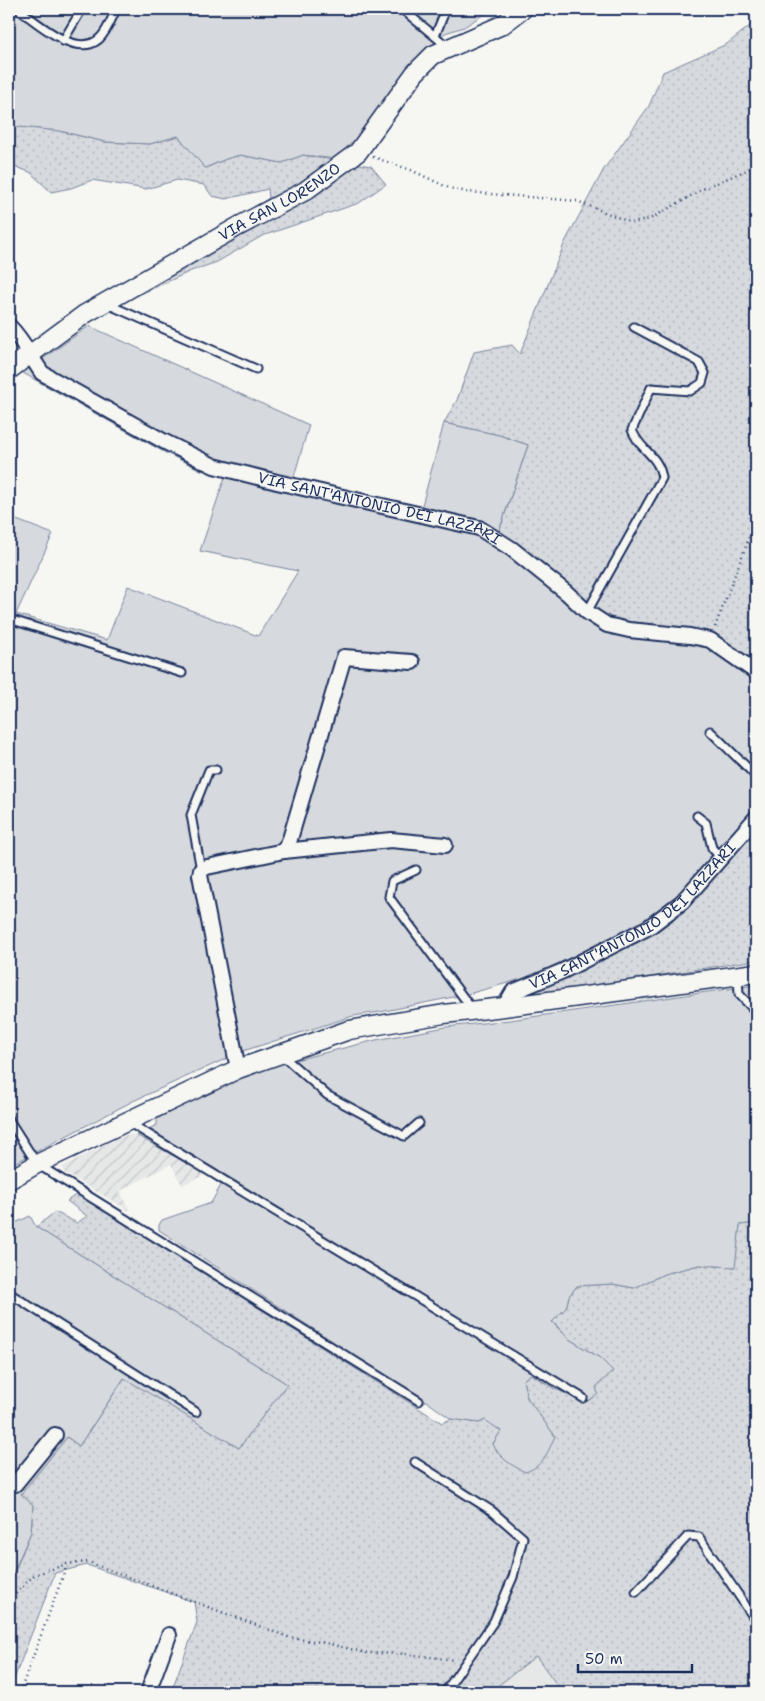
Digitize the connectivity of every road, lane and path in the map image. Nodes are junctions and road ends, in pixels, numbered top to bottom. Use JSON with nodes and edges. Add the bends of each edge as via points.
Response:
{"nodes":[{"id":1,"x":18,"y":9,"type":"edge"},
{"id":2,"x":82,"y":9,"type":"edge"},
{"id":3,"x":116,"y":9,"type":"edge"},
{"id":4,"x":402,"y":9,"type":"edge"},
{"id":5,"x":446,"y":9,"type":"edge"},
{"id":6,"x":523,"y":9,"type":"edge"},
{"id":7,"x":63,"y":41,"type":"junction"},
{"id":8,"x":441,"y":42,"type":"junction"},
{"id":9,"x":358,"y":152,"type":"junction"},
{"id":10,"x":756,"y":166,"type":"edge"},
{"id":11,"x":104,"y":303,"type":"junction"},
{"id":12,"x":9,"y":326,"type":"edge"},
{"id":13,"x":634,"y":327,"type":"dead end"},
{"id":14,"x":30,"y":356,"type":"junction"},
{"id":15,"x":256,"y":369,"type":"dead end"},
{"id":16,"x":9,"y":370,"type":"edge"},
{"id":17,"x":756,"y":520,"type":"edge"},
{"id":18,"x":587,"y":612,"type":"junction"},
{"id":19,"x":9,"y":619,"type":"edge"},
{"id":20,"x":710,"y":640,"type":"junction"},
{"id":21,"x":412,"y":662,"type":"dead end"},
{"id":22,"x":756,"y":672,"type":"edge"},
{"id":23,"x":182,"y":673,"type":"dead end"},
{"id":24,"x":710,"y":731,"type":"dead end"},
{"id":25,"x":216,"y":770,"type":"dead end"},
{"id":26,"x":756,"y":776,"type":"edge"},
{"id":27,"x":697,"y":816,"type":"dead end"},
{"id":28,"x":756,"y":818,"type":"edge"},
{"id":29,"x":445,"y":845,"type":"dead end"},
{"id":30,"x":284,"y":851,"type":"junction"},
{"id":31,"x":721,"y":858,"type":"junction"},
{"id":32,"x":201,"y":870,"type":"junction"},
{"id":33,"x":416,"y":870,"type":"dead end"},
{"id":34,"x":756,"y":973,"type":"edge"},
{"id":35,"x":738,"y":976,"type":"junction"},
{"id":36,"x":504,"y":1007,"type":"junction"},
{"id":37,"x":473,"y":1010,"type":"junction"},
{"id":38,"x":756,"y":1012,"type":"edge"},
{"id":39,"x":280,"y":1054,"type":"junction"},
{"id":40,"x":238,"y":1068,"type":"junction"},
{"id":41,"x":9,"y":1120,"type":"edge"},
{"id":42,"x":126,"y":1121,"type":"junction"},
{"id":43,"x":419,"y":1123,"type":"dead end"},
{"id":44,"x":37,"y":1164,"type":"junction"},
{"id":45,"x":9,"y":1180,"type":"edge"},
{"id":46,"x":9,"y":1293,"type":"edge"},
{"id":47,"x":583,"y":1398,"type":"dead end"},
{"id":48,"x":419,"y":1401,"type":"dead end"},
{"id":49,"x":196,"y":1412,"type":"dead end"},
{"id":50,"x":56,"y":1435,"type":"dead end"},
{"id":51,"x":415,"y":1462,"type":"dead end"},
{"id":52,"x":9,"y":1480,"type":"edge"},
{"id":53,"x":67,"y":1564,"type":"junction"},
{"id":54,"x":636,"y":1592,"type":"dead end"},
{"id":55,"x":9,"y":1601,"type":"edge"},
{"id":56,"x":756,"y":1621,"type":"edge"},
{"id":57,"x":170,"y":1634,"type":"dead end"},
{"id":58,"x":465,"y":1662,"type":"junction"},
{"id":59,"x":20,"y":1692,"type":"edge"},
{"id":60,"x":148,"y":1692,"type":"edge"},
{"id":61,"x":445,"y":1692,"type":"edge"}],
"edges":[{"from":1,"to":7,"type":"lane"},
{"from":2,"to":7,"type":"lane"},
{"from":3,"to":7,"type":"lane","via":[[99,39],[85,46]]},
{"from":4,"to":8,"type":"lane"},
{"from":5,"to":8,"type":"lane"},
{"from":6,"to":8,"type":"street","name":"VIA SAN LORENZO","via":[[502,25]]},
{"from":8,"to":9,"type":"street","name":"VIA SAN LORENZO"},
{"from":9,"to":10,"type":"path","via":[[411,170],[449,188],[577,201],[632,223],[650,220],[703,189]]},
{"from":9,"to":11,"type":"street","name":"VIA SAN LORENZO","via":[[305,190]]},
{"from":11,"to":14,"type":"street","name":"VIA SAN LORENZO"},
{"from":11,"to":15,"type":"lane"},
{"from":12,"to":14,"type":"street","name":"VIA SANT'ANTONIO DEI LAZZARI","via":[[22,339]]},
{"from":13,"to":18,"type":"lane","via":[[699,362],[705,373],[702,383],[690,391],[651,388],[647,394],[632,430],[635,439],[656,461],[662,478]]},
{"from":14,"to":16,"type":"street","name":"VIA SAN LORENZO"},
{"from":14,"to":18,"type":"street","name":"VIA SANT'ANTONIO DEI LAZZARI","via":[[42,373],[214,466],[479,528],[512,549]]},
{"from":17,"to":20,"type":"path"},
{"from":18,"to":20,"type":"street","name":"VIA SANT'ANTONIO DEI LAZZARI","via":[[607,625]]},
{"from":19,"to":23,"type":"lane"},
{"from":20,"to":22,"type":"street","name":"VIA SANT'ANTONIO DEI LAZZARI"},
{"from":21,"to":30,"type":"street","via":[[344,657]]},
{"from":24,"to":26,"type":"lane"},
{"from":25,"to":32,"type":"lane","via":[[209,770],[191,814]]},
{"from":27,"to":31,"type":"lane","via":[[706,823],[712,848]]},
{"from":28,"to":31,"type":"street","name":"VIA SANT'ANTONIO DEI LAZZARI"},
{"from":29,"to":30,"type":"street","via":[[391,840]]},
{"from":30,"to":32,"type":"street"},
{"from":31,"to":36,"type":"street","name":"VIA SANT'ANTONIO DEI LAZZARI","via":[[682,902],[649,927],[563,971],[513,992]]},
{"from":32,"to":40,"type":"street"},
{"from":33,"to":37,"type":"lane","via":[[392,881],[389,897]]},
{"from":34,"to":35,"type":"street","name":"VIA SANT'ANTONIO DEI LAZZARI"},
{"from":35,"to":36,"type":"street","name":"VIA SANT'ANTONIO DEI LAZZARI"},
{"from":35,"to":38,"type":"lane","via":[[739,994]]},
{"from":36,"to":37,"type":"street","name":"VIA SANT'ANTONIO DEI LAZZARI"},
{"from":37,"to":39,"type":"street","name":"VIA SANT'ANTONIO DEI LAZZARI","via":[[349,1030]]},
{"from":39,"to":40,"type":"street","name":"VIA SANT'ANTONIO DEI LAZZARI"},
{"from":39,"to":43,"type":"lane","via":[[328,1095],[404,1136]]},
{"from":40,"to":42,"type":"street","name":"VIA SANT'ANTONIO DEI LAZZARI"},
{"from":41,"to":44,"type":"lane"},
{"from":42,"to":44,"type":"street","name":"VIA SANT'ANTONIO DEI LAZZARI"},
{"from":42,"to":47,"type":"lane"},
{"from":44,"to":45,"type":"street","name":"VIA SANT'ANTONIO DEI LAZZARI"},
{"from":44,"to":48,"type":"lane"},
{"from":46,"to":49,"type":"lane"},
{"from":50,"to":52,"type":"street","via":[[15,1484]]},
{"from":51,"to":58,"type":"lane","via":[[492,1512],[523,1538],[513,1577],[494,1621]]},
{"from":53,"to":55,"type":"path","via":[[34,1575]]},
{"from":53,"to":58,"type":"path","via":[[88,1562],[292,1638],[367,1653],[407,1654]]},
{"from":53,"to":59,"type":"path"},
{"from":54,"to":56,"type":"lane","via":[[688,1536],[699,1537]]},
{"from":57,"to":60,"type":"street"},
{"from":58,"to":61,"type":"lane"}]}
